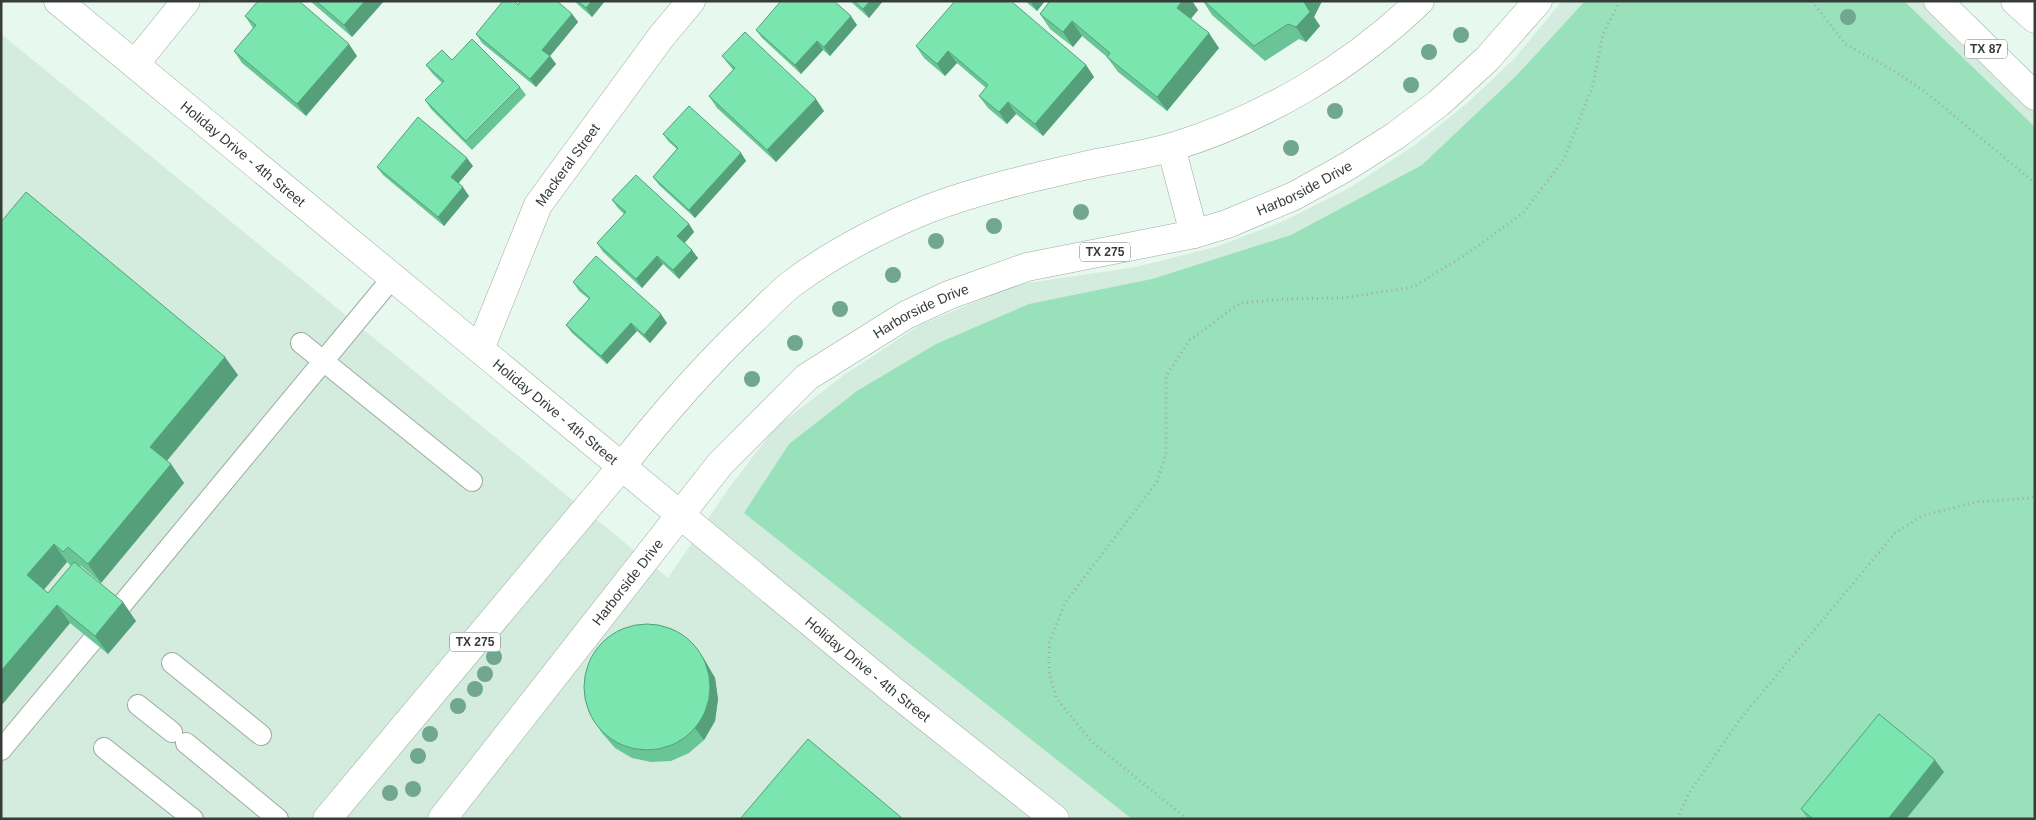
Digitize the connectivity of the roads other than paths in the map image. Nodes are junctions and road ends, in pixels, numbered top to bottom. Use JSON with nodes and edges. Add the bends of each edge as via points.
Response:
{"nodes":[{"id":1,"x":58,"y":1,"type":"edge"},
{"id":2,"x":186,"y":1,"type":"edge"},
{"id":3,"x":691,"y":1,"type":"edge"},
{"id":4,"x":1420,"y":1,"type":"edge"},
{"id":5,"x":1538,"y":1,"type":"edge"},
{"id":6,"x":1938,"y":1,"type":"edge"},
{"id":7,"x":2015,"y":1,"type":"edge"},
{"id":8,"x":2035,"y":19,"type":"edge"},
{"id":9,"x":134,"y":64,"type":"junction"},
{"id":10,"x":2035,"y":96,"type":"edge"},
{"id":11,"x":1171,"y":147,"type":"junction"},
{"id":12,"x":1194,"y":234,"type":"junction"},
{"id":13,"x":393,"y":277,"type":"junction"},
{"id":14,"x":301,"y":343,"type":"dead end"},
{"id":15,"x":480,"y":349,"type":"junction"},
{"id":16,"x":323,"y":361,"type":"junction"},
{"id":17,"x":622,"y":466,"type":"junction"},
{"id":18,"x":472,"y":481,"type":"dead end"},
{"id":19,"x":682,"y":516,"type":"junction"},
{"id":20,"x":120,"y":607,"type":"edge"},
{"id":21,"x":92,"y":642,"type":"edge"},
{"id":22,"x":172,"y":663,"type":"dead end"},
{"id":23,"x":138,"y":705,"type":"dead end"},
{"id":24,"x":261,"y":734,"type":"dead end"},
{"id":25,"x":104,"y":748,"type":"dead end"},
{"id":26,"x":1,"y":750,"type":"edge"},
{"id":27,"x":193,"y":819,"type":"edge"},
{"id":28,"x":278,"y":819,"type":"edge"},
{"id":29,"x":327,"y":819,"type":"edge"},
{"id":30,"x":442,"y":819,"type":"edge"},
{"id":31,"x":1055,"y":819,"type":"edge"}],
"edges":[{"from":1,"to":9,"type":"main road","name":"Holiday Drive - 4th Street"},
{"from":2,"to":9,"type":"main road"},
{"from":3,"to":15,"type":"main road","name":"Mackeral Street","via":[[538,205]]},
{"from":4,"to":11,"type":"main road","number":"TX 275","via":[[1364,50],[1286,99],[1230,126]]},
{"from":5,"to":12,"type":"main road","name":"Harborside Drive","number":"TX 275","via":[[1480,65],[1439,103],[1395,136],[1294,196]]},
{"from":6,"to":10,"type":"main road","number":"TX 87"},
{"from":7,"to":8,"type":"main road"},
{"from":9,"to":13,"type":"main road","name":"Holiday Drive - 4th Street"},
{"from":11,"to":12,"type":"main road"},
{"from":11,"to":17,"type":"main road","number":"TX 275","via":[[978,191],[926,210],[843,250],[793,283],[708,363]]},
{"from":12,"to":19,"type":"main road","name":"Harborside Drive","number":"TX 275","via":[[1027,267],[949,295],[906,315],[807,377],[720,464]]},
{"from":13,"to":15,"type":"main road","name":"Holiday Drive - 4th Street"},
{"from":13,"to":16,"type":"lane"},
{"from":14,"to":16,"type":"lane"},
{"from":15,"to":17,"type":"main road","name":"Holiday Drive - 4th Street"},
{"from":16,"to":18,"type":"lane"},
{"from":16,"to":20,"type":"lane"},
{"from":17,"to":19,"type":"main road","name":"Holiday Drive - 4th Street"},
{"from":17,"to":29,"type":"main road","number":"TX 275"},
{"from":19,"to":30,"type":"main road","name":"Harborside Drive","number":"TX 275"},
{"from":19,"to":31,"type":"main road","name":"Holiday Drive - 4th Street"},
{"from":21,"to":26,"type":"lane"},
{"from":22,"to":24,"type":"lane"},
{"from":23,"to":28,"type":"lane"},
{"from":25,"to":27,"type":"lane"}]}
